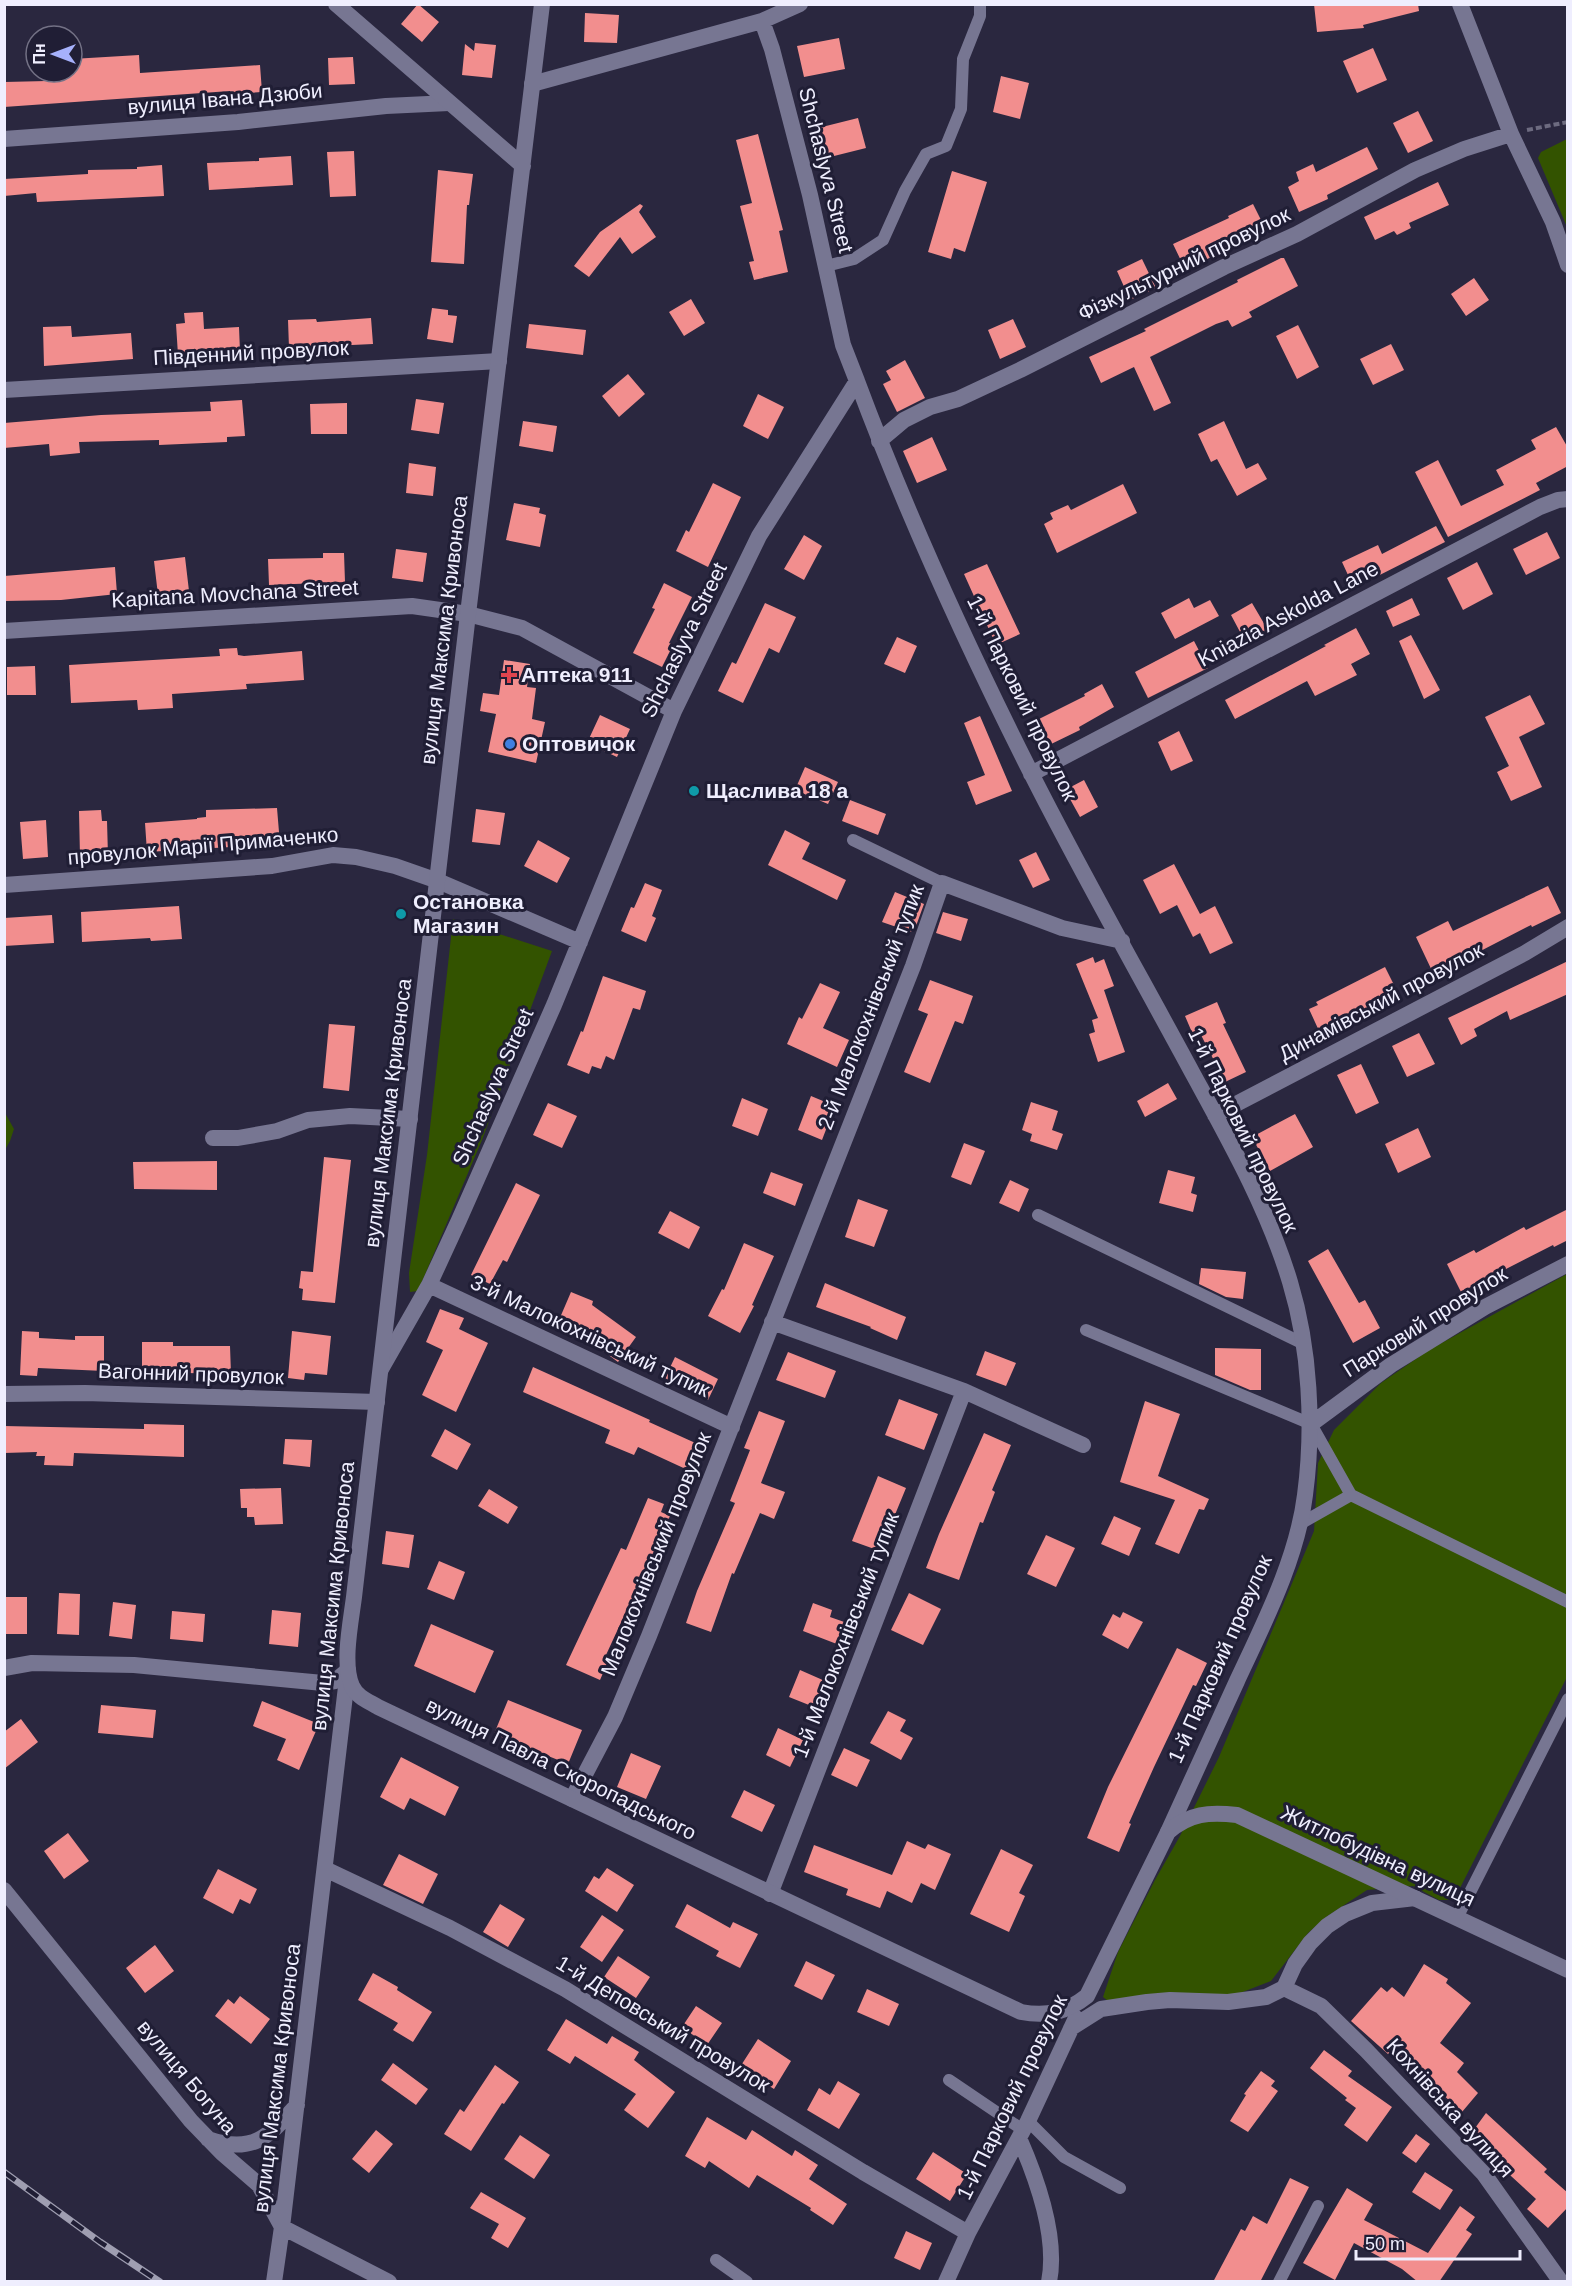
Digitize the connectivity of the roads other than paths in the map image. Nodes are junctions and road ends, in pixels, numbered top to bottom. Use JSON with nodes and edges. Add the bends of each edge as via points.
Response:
{"nodes":[{"id":1,"x":336,"y":4,"type":"edge"},
{"id":2,"x":543,"y":4,"type":"edge"},
{"id":3,"x":800,"y":4,"type":"edge"},
{"id":4,"x":980,"y":4,"type":"edge"},
{"id":5,"x":1460,"y":4,"type":"edge"},
{"id":6,"x":762,"y":21,"type":"junction"},
{"id":7,"x":532,"y":84,"type":"junction"},
{"id":8,"x":449,"y":103,"type":"junction"},
{"id":9,"x":1511,"y":134,"type":"junction"},
{"id":10,"x":4,"y":139,"type":"edge"},
{"id":11,"x":523,"y":166,"type":"junction"},
{"id":12,"x":1568,"y":265,"type":"edge"},
{"id":13,"x":826,"y":266,"type":"junction"},
{"id":14,"x":499,"y":361,"type":"junction"},
{"id":15,"x":857,"y":381,"type":"junction"},
{"id":16,"x":4,"y":390,"type":"edge"},
{"id":17,"x":879,"y":441,"type":"junction"},
{"id":18,"x":1568,"y":499,"type":"edge"},
{"id":19,"x":468,"y":614,"type":"junction"},
{"id":20,"x":4,"y":631,"type":"edge"},
{"id":21,"x":674,"y":711,"type":"junction"},
{"id":22,"x":1031,"y":774,"type":"junction"},
{"id":23,"x":853,"y":840,"type":"dead end"},
{"id":24,"x":438,"y":881,"type":"junction"},
{"id":25,"x":942,"y":883,"type":"junction"},
{"id":26,"x":4,"y":885,"type":"edge"},
{"id":27,"x":1568,"y":927,"type":"edge"},
{"id":28,"x":1122,"y":941,"type":"junction"},
{"id":29,"x":580,"y":942,"type":"junction"},
{"id":30,"x":1215,"y":1115,"type":"junction"},
{"id":31,"x":410,"y":1119,"type":"junction"},
{"id":32,"x":213,"y":1138,"type":"dead end"},
{"id":33,"x":1038,"y":1215,"type":"dead end"},
{"id":34,"x":1568,"y":1264,"type":"edge"},
{"id":35,"x":429,"y":1285,"type":"junction"},
{"id":36,"x":772,"y":1322,"type":"junction"},
{"id":37,"x":1086,"y":1330,"type":"dead end"},
{"id":38,"x":1302,"y":1343,"type":"junction"},
{"id":39,"x":381,"y":1369,"type":"junction"},
{"id":40,"x":964,"y":1391,"type":"junction"},
{"id":41,"x":4,"y":1394,"type":"edge"},
{"id":42,"x":377,"y":1402,"type":"junction"},
{"id":43,"x":1311,"y":1424,"type":"junction"},
{"id":44,"x":732,"y":1427,"type":"junction"},
{"id":45,"x":1083,"y":1445,"type":"dead end"},
{"id":46,"x":1351,"y":1495,"type":"junction"},
{"id":47,"x":1298,"y":1525,"type":"junction"},
{"id":48,"x":1568,"y":1602,"type":"edge"},
{"id":49,"x":4,"y":1668,"type":"edge"},
{"id":50,"x":348,"y":1670,"type":"junction"},
{"id":51,"x":1568,"y":1700,"type":"edge"},
{"id":52,"x":572,"y":1799,"type":"junction"},
{"id":53,"x":1168,"y":1832,"type":"junction"},
{"id":54,"x":325,"y":1869,"type":"junction"},
{"id":55,"x":4,"y":1890,"type":"edge"},
{"id":56,"x":770,"y":1894,"type":"junction"},
{"id":57,"x":1415,"y":1898,"type":"junction"},
{"id":58,"x":1457,"y":1918,"type":"junction"},
{"id":59,"x":1568,"y":1970,"type":"edge"},
{"id":60,"x":1284,"y":1988,"type":"junction"},
{"id":61,"x":1087,"y":1996,"type":"junction"},
{"id":62,"x":1071,"y":2028,"type":"junction"},
{"id":63,"x":948,"y":2080,"type":"dead end"},
{"id":64,"x":297,"y":2105,"type":"junction"},
{"id":65,"x":1024,"y":2130,"type":"junction"},
{"id":66,"x":207,"y":2138,"type":"junction"},
{"id":67,"x":252,"y":2144,"type":"junction"},
{"id":68,"x":249,"y":2177,"type":"junction"},
{"id":69,"x":1120,"y":2188,"type":"dead end"},
{"id":70,"x":1318,"y":2206,"type":"dead end"},
{"id":71,"x":282,"y":2227,"type":"junction"},
{"id":72,"x":968,"y":2234,"type":"junction"},
{"id":73,"x":716,"y":2260,"type":"dead end"},
{"id":74,"x":1049,"y":2281,"type":"edge"},
{"id":75,"x":274,"y":2282,"type":"edge"},
{"id":76,"x":389,"y":2282,"type":"edge"},
{"id":77,"x":747,"y":2282,"type":"edge"},
{"id":78,"x":946,"y":2282,"type":"edge"},
{"id":79,"x":1279,"y":2282,"type":"edge"},
{"id":80,"x":1562,"y":2282,"type":"edge"}],
"edges":[{"from":1,"to":8,"type":"street"},
{"from":2,"to":7,"type":"street","name":"вулиця Максима Кривоноса"},
{"from":3,"to":6,"type":"street"},
{"from":4,"to":13,"type":"lane","via":[[980,16],[963,59],[961,109],[946,146],[926,154],[883,240],[854,259]]},
{"from":5,"to":9,"type":"street"},
{"from":6,"to":7,"type":"street"},
{"from":6,"to":13,"type":"street","name":"Shchaslyva Street"},
{"from":7,"to":11,"type":"street","name":"вулиця Максима Кривоноса"},
{"from":8,"to":10,"type":"street","name":"вулиця Івана Дзюби"},
{"from":8,"to":11,"type":"street"},
{"from":9,"to":12,"type":"street","via":[[1553,222]]},
{"from":9,"to":17,"type":"street","name":"Фізкультурний провулок","via":[[1415,170],[1297,234],[1020,370],[958,399],[921,411]]},
{"from":11,"to":14,"type":"street","name":"вулиця Максима Кривоноса"},
{"from":13,"to":15,"type":"street","name":"Shchaslyva Street","via":[[843,345]]},
{"from":14,"to":16,"type":"street","name":"Південний провулок"},
{"from":14,"to":19,"type":"street","name":"вулиця Максима Кривоноса"},
{"from":15,"to":17,"type":"street","name":"1-й Парковий провулок"},
{"from":15,"to":21,"type":"street","name":"Shchaslyva Street","via":[[759,536]]},
{"from":17,"to":22,"type":"street","name":"1-й Парковий провулок","via":[[952,609]]},
{"from":18,"to":22,"type":"street","name":"Kniazia Askolda Lane","via":[[1540,507]]},
{"from":19,"to":20,"type":"street","name":"Kapitana Movchana Street","via":[[412,606]]},
{"from":19,"to":21,"type":"street","name":"Kapitana Movchana Street","via":[[522,628]]},
{"from":19,"to":24,"type":"street","name":"вулиця Максима Кривоноса"},
{"from":21,"to":29,"type":"street","name":"Shchaslyva Street"},
{"from":22,"to":28,"type":"street","name":"1-й Парковий провулок"},
{"from":23,"to":25,"type":"lane"},
{"from":24,"to":26,"type":"street","name":"провулок Марії Примаченко","via":[[395,866],[333,855],[272,866]]},
{"from":24,"to":29,"type":"street","name":"провулок Марії Примаченко"},
{"from":24,"to":31,"type":"street","name":"вулиця Максима Кривоноса"},
{"from":25,"to":28,"type":"street","name":"2-й Малокохнівський тупик","via":[[1062,928]]},
{"from":25,"to":36,"type":"street","name":"2-й Малокохнівський тупик"},
{"from":27,"to":30,"type":"street","name":"Динамівський провулок"},
{"from":28,"to":30,"type":"street","name":"1-й Парковий провулок"},
{"from":29,"to":35,"type":"street","name":"Shchaslyva Street"},
{"from":30,"to":38,"type":"street","name":"1-й Парковий провулок","via":[[1262,1209],[1290,1283]]},
{"from":31,"to":32,"type":"street","via":[[350,1116],[308,1120],[277,1131]]},
{"from":31,"to":39,"type":"street","name":"вулиця Максима Кривоноса"},
{"from":33,"to":38,"type":"lane"},
{"from":34,"to":43,"type":"street","name":"Парковий провулок","via":[[1485,1307],[1391,1365]]},
{"from":35,"to":39,"type":"street","name":"Shchaslyva Street"},
{"from":35,"to":44,"type":"street","name":"3-й Малокохнівський тупик"},
{"from":36,"to":40,"type":"street"},
{"from":36,"to":44,"type":"street","name":"Малокохнівський провулок"},
{"from":37,"to":43,"type":"lane"},
{"from":38,"to":43,"type":"street","name":"1-й Парковий провулок"},
{"from":39,"to":42,"type":"street","name":"вулиця Максима Кривоноса"},
{"from":40,"to":45,"type":"street"},
{"from":40,"to":56,"type":"street","name":"1-й Малокохнівський тупик"},
{"from":41,"to":42,"type":"street","name":"Вагонний провулок"},
{"from":42,"to":50,"type":"street","name":"вулиця Максима Кривоноса"},
{"from":43,"to":46,"type":"lane"},
{"from":43,"to":47,"type":"street","name":"1-й Парковий провулок","via":[[1305,1498]]},
{"from":44,"to":52,"type":"street","name":"Малокохнівський провулок","via":[[615,1717]]},
{"from":46,"to":47,"type":"lane"},
{"from":46,"to":48,"type":"lane"},
{"from":47,"to":53,"type":"street","name":"1-й Парковий провулок","via":[[1269,1612]]},
{"from":49,"to":50,"type":"street","via":[[32,1663],[134,1665],[323,1683],[335,1681]]},
{"from":50,"to":52,"type":"street","name":"вулиця Павла Скоропадського","via":[[360,1697]]},
{"from":50,"to":54,"type":"street","name":"вулиця Максима Кривоноса"},
{"from":51,"to":58,"type":"lane"},
{"from":52,"to":56,"type":"street","name":"вулиця Павла Скоропадського"},
{"from":53,"to":57,"type":"street","name":"Житлобудівна вулиця","via":[[1182,1820],[1198,1815],[1237,1815]]},
{"from":53,"to":61,"type":"street","name":"1-й Парковий провулок"},
{"from":54,"to":64,"type":"street","name":"вулиця Максима Кривоноса"},
{"from":54,"to":72,"type":"street","name":"1-й Деповський провулок","via":[[450,1928],[565,1989]]},
{"from":55,"to":66,"type":"street","name":"вулиця Богуна"},
{"from":56,"to":61,"type":"street","name":"вулиця Павла Скоропадського","via":[[1021,2012],[1040,2016],[1061,2012]]},
{"from":57,"to":58,"type":"street","name":"Житлобудівна вулиця"},
{"from":57,"to":60,"type":"street","via":[[1372,1903],[1327,1926],[1295,1964]]},
{"from":58,"to":59,"type":"street","name":"Житлобудівна вулиця"},
{"from":60,"to":62,"type":"street","via":[[1266,1997],[1228,2002],[1170,2000],[1101,2009]]},
{"from":60,"to":80,"type":"street","name":"Кохнівська вулиця","via":[[1321,2006],[1484,2174]]},
{"from":61,"to":62,"type":"street","name":"1-й Парковий провулок"},
{"from":62,"to":65,"type":"street","name":"1-й Парковий провулок"},
{"from":63,"to":65,"type":"lane"},
{"from":64,"to":67,"type":"street","via":[[278,2126]]},
{"from":64,"to":71,"type":"street","name":"вулиця Максима Кривоноса"},
{"from":65,"to":69,"type":"lane"},
{"from":65,"to":72,"type":"street","name":"1-й Парковий провулок"},
{"from":65,"to":74,"type":"street","via":[[1043,2203],[1052,2266]]},
{"from":66,"to":67,"type":"street","via":[[230,2145]]},
{"from":66,"to":68,"type":"street","name":"вулиця Богуна"},
{"from":67,"to":68,"type":"street","via":[[245,2164]]},
{"from":68,"to":71,"type":"street","name":"вулиця Богуна","via":[[258,2185]]},
{"from":70,"to":79,"type":"lane"},
{"from":71,"to":75,"type":"street","name":"вулиця Максима Кривоноса"},
{"from":71,"to":76,"type":"street"},
{"from":72,"to":78,"type":"street","name":"1-й Парковий провулок"},
{"from":73,"to":77,"type":"lane"}]}
